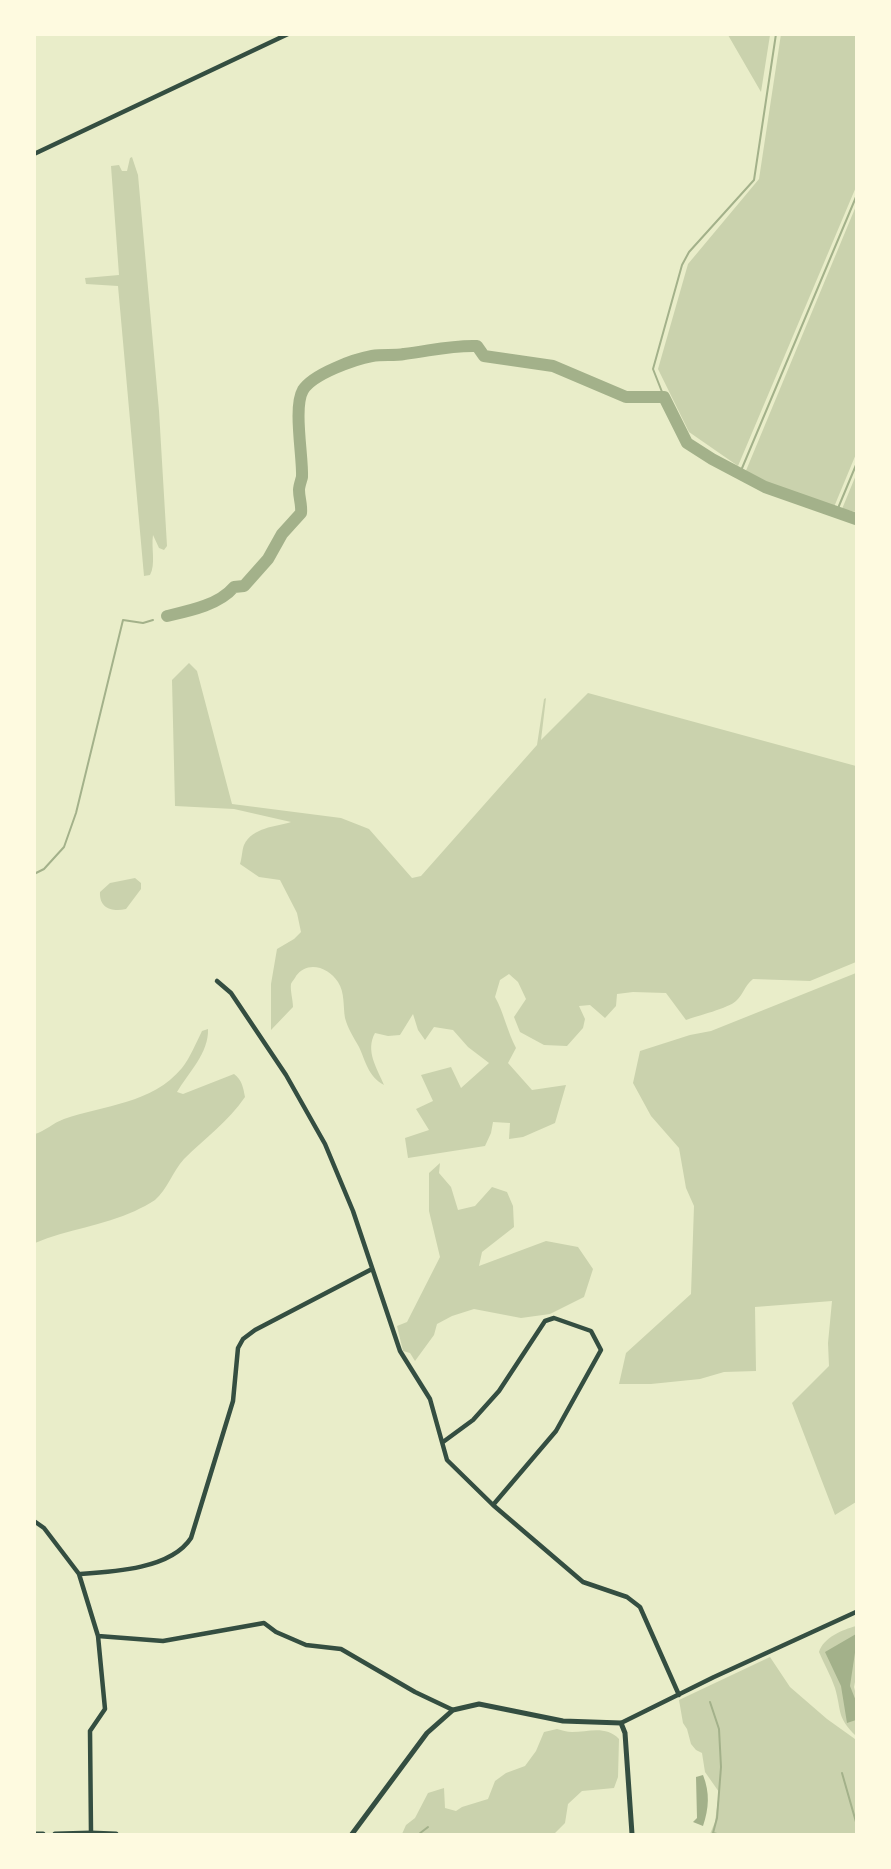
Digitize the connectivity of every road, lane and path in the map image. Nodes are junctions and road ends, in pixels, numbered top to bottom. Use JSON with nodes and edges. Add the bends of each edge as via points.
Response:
{"nodes":[{"id":1,"x":288,"y":34,"type":"edge"},
{"id":2,"x":34,"y":154,"type":"edge"},
{"id":3,"x":217,"y":981,"type":"dead end"},
{"id":4,"x":372,"y":1269,"type":"junction"},
{"id":5,"x":443,"y":1442,"type":"junction"},
{"id":6,"x":493,"y":1505,"type":"junction"},
{"id":7,"x":34,"y":1521,"type":"edge"},
{"id":8,"x":80,"y":1574,"type":"junction"},
{"id":9,"x":856,"y":1612,"type":"edge"},
{"id":10,"x":98,"y":1636,"type":"junction"},
{"id":11,"x":678,"y":1695,"type":"junction"},
{"id":12,"x":453,"y":1710,"type":"junction"},
{"id":13,"x":621,"y":1723,"type":"junction"},
{"id":14,"x":91,"y":1833,"type":"junction"},
{"id":15,"x":34,"y":1834,"type":"edge"},
{"id":16,"x":43,"y":1834,"type":"edge"},
{"id":17,"x":55,"y":1834,"type":"edge"},
{"id":18,"x":116,"y":1834,"type":"edge"},
{"id":19,"x":352,"y":1834,"type":"edge"},
{"id":20,"x":632,"y":1834,"type":"edge"}],
"edges":[{"from":1,"to":2,"type":"street"},
{"from":3,"to":4,"type":"street","via":[[231,993],[286,1075],[325,1144]]},
{"from":4,"to":5,"type":"street","via":[[400,1351],[430,1400]]},
{"from":4,"to":8,"type":"street","via":[[243,1339],[238,1348],[230,1412],[186,1546],[153,1564]]},
{"from":5,"to":6,"type":"street","via":[[447,1460]]},
{"from":5,"to":6,"type":"street","via":[[473,1420],[499,1391],[545,1321],[554,1318],[591,1331],[601,1350],[592,1368],[556,1431]]},
{"from":6,"to":11,"type":"street","via":[[583,1582],[627,1597],[640,1607]]},
{"from":7,"to":8,"type":"street","via":[[45,1528]]},
{"from":8,"to":10,"type":"street"},
{"from":9,"to":11,"type":"street"},
{"from":10,"to":12,"type":"street","via":[[163,1641],[261,1622],[306,1645],[341,1649]]},
{"from":10,"to":14,"type":"street","via":[[105,1709],[90,1731]]},
{"from":11,"to":13,"type":"street"},
{"from":12,"to":13,"type":"street","via":[[479,1704],[563,1721]]},
{"from":12,"to":19,"type":"street","via":[[427,1733]]},
{"from":13,"to":20,"type":"street","via":[[625,1732]]},
{"from":14,"to":17,"type":"street"},
{"from":14,"to":18,"type":"street"},
{"from":15,"to":16,"type":"street"}]}
